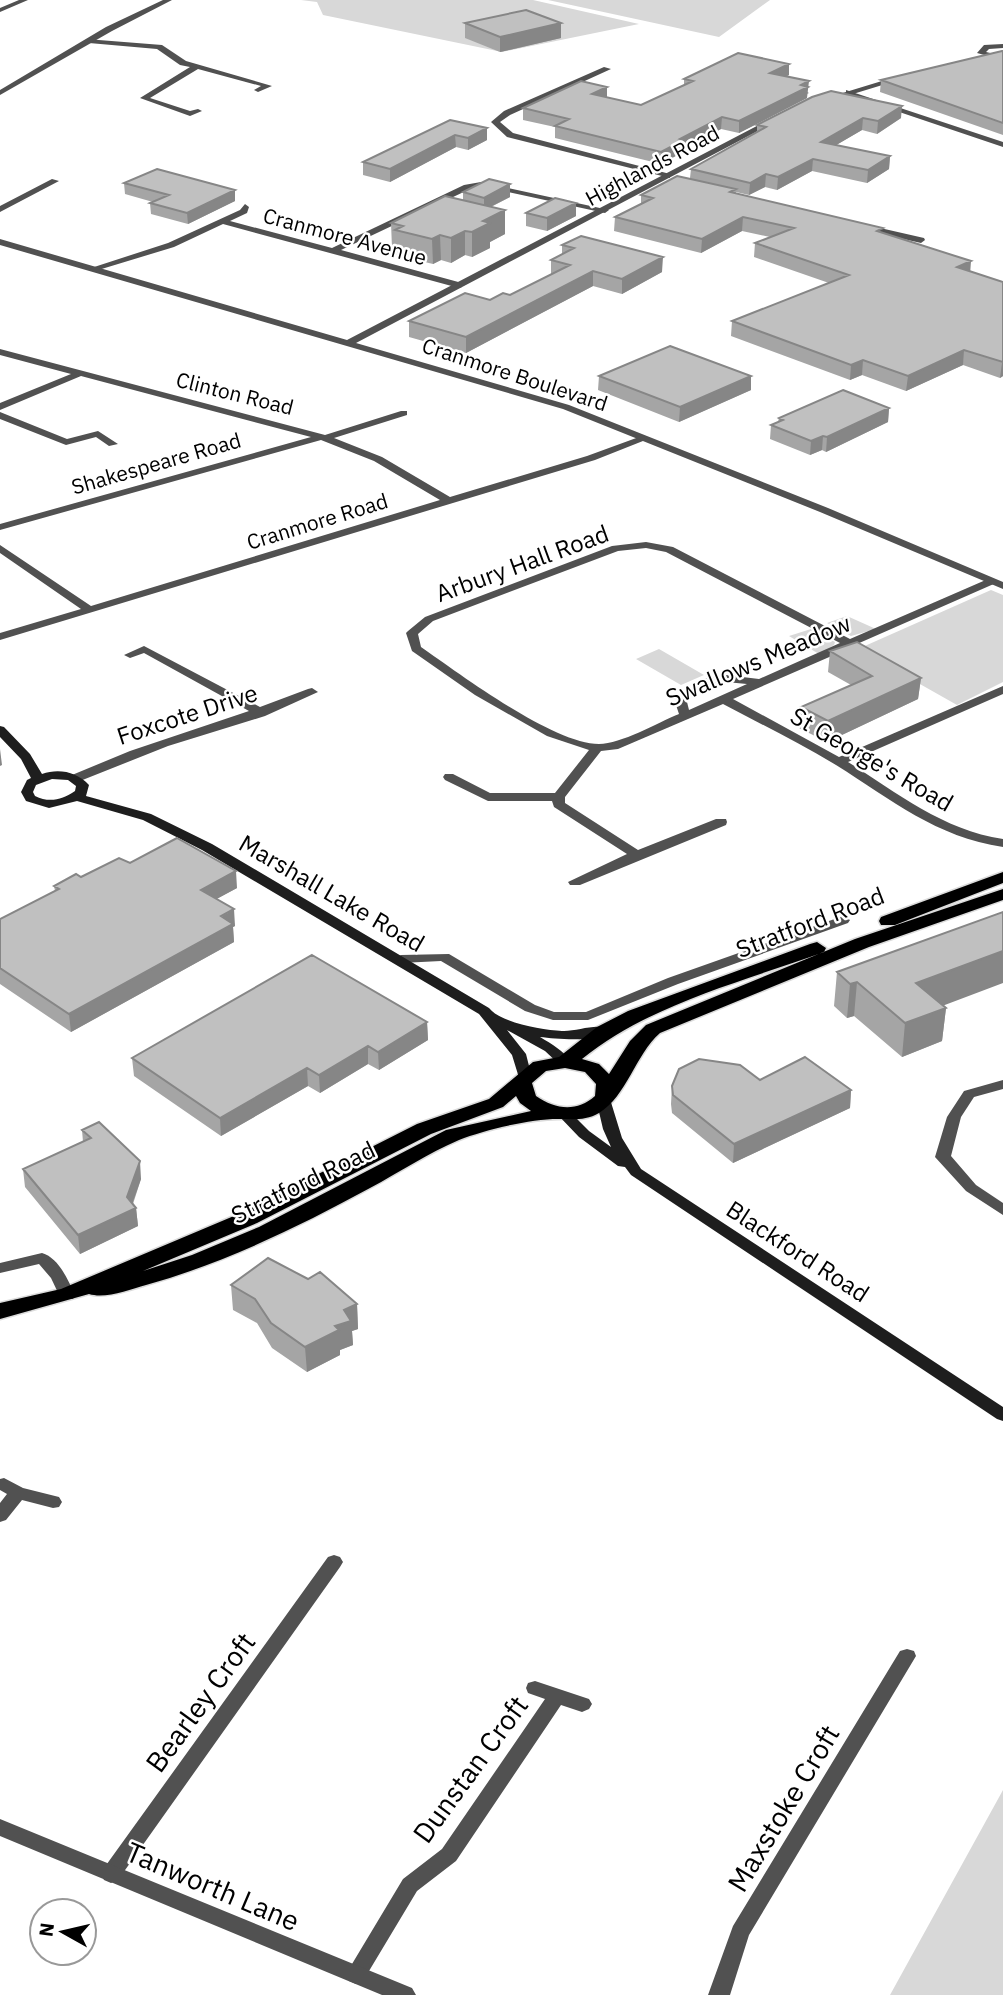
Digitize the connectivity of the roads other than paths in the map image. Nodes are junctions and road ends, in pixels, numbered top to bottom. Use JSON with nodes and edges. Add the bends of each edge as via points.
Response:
{"nodes":[{"id":1,"x":25,"y":0,"type":"edge"},
{"id":2,"x":169,"y":0,"type":"edge"},
{"id":3,"x":0,"y":10,"type":"edge"},
{"id":4,"x":89,"y":41,"type":"junction"},
{"id":5,"x":1003,"y":46,"type":"edge"},
{"id":6,"x":986,"y":56,"type":"junction"},
{"id":7,"x":1003,"y":58,"type":"edge"},
{"id":8,"x":975,"y":59,"type":"edge"},
{"id":9,"x":196,"y":67,"type":"junction"},
{"id":10,"x":607,"y":69,"type":"dead end"},
{"id":11,"x":911,"y":76,"type":"edge"},
{"id":12,"x":258,"y":90,"type":"dead end"},
{"id":13,"x":849,"y":92,"type":"junction"},
{"id":14,"x":0,"y":93,"type":"edge"},
{"id":15,"x":816,"y":102,"type":"edge"},
{"id":16,"x":198,"y":111,"type":"dead end"},
{"id":17,"x":783,"y":116,"type":"edge"},
{"id":18,"x":1003,"y":145,"type":"edge"},
{"id":19,"x":45,"y":179,"type":"dead end"},
{"id":20,"x":667,"y":179,"type":"junction"},
{"id":21,"x":55,"y":181,"type":"junction"},
{"id":22,"x":67,"y":183,"type":"dead end"},
{"id":23,"x":246,"y":206,"type":"dead end"},
{"id":24,"x":0,"y":209,"type":"edge"},
{"id":25,"x":605,"y":209,"type":"junction"},
{"id":26,"x":222,"y":221,"type":"junction"},
{"id":27,"x":855,"y":225,"type":"edge"},
{"id":28,"x":921,"y":240,"type":"dead end"},
{"id":29,"x":0,"y":242,"type":"edge"},
{"id":30,"x":331,"y":252,"type":"junction"},
{"id":31,"x":92,"y":269,"type":"junction"},
{"id":32,"x":459,"y":285,"type":"junction"},
{"id":33,"x":349,"y":343,"type":"junction"},
{"id":34,"x":0,"y":352,"type":"edge"},
{"id":35,"x":81,"y":373,"type":"junction"},
{"id":36,"x":0,"y":407,"type":"edge"},
{"id":37,"x":404,"y":413,"type":"dead end"},
{"id":38,"x":0,"y":415,"type":"edge"},
{"id":39,"x":324,"y":437,"type":"junction"},
{"id":40,"x":643,"y":439,"type":"junction"},
{"id":41,"x":113,"y":444,"type":"dead end"},
{"id":42,"x":447,"y":501,"type":"junction"},
{"id":43,"x":0,"y":527,"type":"edge"},
{"id":44,"x":0,"y":548,"type":"edge"},
{"id":45,"x":997,"y":584,"type":"edge"},
{"id":46,"x":90,"y":610,"type":"junction"},
{"id":47,"x":0,"y":637,"type":"edge"},
{"id":48,"x":852,"y":645,"type":"junction"},
{"id":49,"x":130,"y":654,"type":"dead end"},
{"id":50,"x":762,"y":684,"type":"junction"},
{"id":51,"x":1003,"y":690,"type":"edge"},
{"id":52,"x":312,"y":692,"type":"dead end"},
{"id":53,"x":723,"y":699,"type":"junction"},
{"id":54,"x":261,"y":713,"type":"junction"},
{"id":55,"x":685,"y":716,"type":"junction"},
{"id":56,"x":0,"y":730,"type":"edge"},
{"id":57,"x":597,"y":748,"type":"junction"},
{"id":58,"x":839,"y":761,"type":"junction"},
{"id":59,"x":449,"y":777,"type":"dead end"},
{"id":60,"x":76,"y":778,"type":"junction"},
{"id":61,"x":38,"y":779,"type":"junction"},
{"id":62,"x":76,"y":797,"type":"junction"},
{"id":63,"x":559,"y":797,"type":"junction"},
{"id":64,"x":721,"y":822,"type":"dead end"},
{"id":65,"x":1003,"y":843,"type":"edge"},
{"id":66,"x":637,"y":855,"type":"junction"},
{"id":67,"x":1003,"y":877,"type":"edge"},
{"id":68,"x":575,"y":882,"type":"dead end"},
{"id":69,"x":997,"y":899,"type":"edge"},
{"id":70,"x":843,"y":920,"type":"dead end"},
{"id":71,"x":401,"y":959,"type":"junction"},
{"id":72,"x":486,"y":1013,"type":"junction"},
{"id":73,"x":513,"y":1028,"type":"junction"},
{"id":74,"x":653,"y":1029,"type":"joint"},
{"id":75,"x":604,"y":1031,"type":"junction"},
{"id":76,"x":565,"y":1062,"type":"junction"},
{"id":77,"x":524,"y":1081,"type":"junction"},
{"id":78,"x":1003,"y":1084,"type":"edge"},
{"id":79,"x":605,"y":1095,"type":"junction"},
{"id":80,"x":560,"y":1114,"type":"junction"},
{"id":81,"x":636,"y":1172,"type":"junction"},
{"id":82,"x":1003,"y":1210,"type":"edge"},
{"id":83,"x":0,"y":1268,"type":"edge"},
{"id":84,"x":69,"y":1294,"type":"junction"},
{"id":85,"x":0,"y":1311,"type":"edge"},
{"id":86,"x":1003,"y":1415,"type":"edge"},
{"id":87,"x":53,"y":1502,"type":"dead end"},
{"id":88,"x":0,"y":1515,"type":"edge"},
{"id":89,"x":334,"y":1562,"type":"dead end"},
{"id":90,"x":907,"y":1656,"type":"dead end"},
{"id":91,"x":535,"y":1688,"type":"dead end"},
{"id":92,"x":557,"y":1696,"type":"junction"},
{"id":93,"x":582,"y":1704,"type":"dead end"},
{"id":94,"x":0,"y":1827,"type":"edge"},
{"id":95,"x":111,"y":1874,"type":"junction"},
{"id":96,"x":356,"y":1975,"type":"junction"},
{"id":97,"x":405,"y":1995,"type":"edge"},
{"id":98,"x":719,"y":1995,"type":"edge"}],
"edges":[{"from":1,"to":3,"type":"street"},
{"from":2,"to":4,"type":"street"},
{"from":4,"to":9,"type":"street","via":[[159,47]]},
{"from":4,"to":14,"type":"street"},
{"from":5,"to":6,"type":"street","via":[[982,49]]},
{"from":6,"to":7,"type":"street"},
{"from":6,"to":8,"type":"street"},
{"from":9,"to":12,"type":"street","via":[[268,86]]},
{"from":9,"to":16,"type":"street","via":[[144,98],[190,114]]},
{"from":10,"to":20,"type":"street","via":[[495,122],[510,135]]},
{"from":11,"to":13,"type":"street"},
{"from":13,"to":15,"type":"street"},
{"from":13,"to":18,"type":"street"},
{"from":17,"to":20,"type":"street","name":"Highlands Road"},
{"from":19,"to":21,"type":"street"},
{"from":20,"to":25,"type":"street","name":"Highlands Road"},
{"from":21,"to":22,"type":"street"},
{"from":21,"to":24,"type":"street"},
{"from":23,"to":26,"type":"street"},
{"from":25,"to":30,"type":"street","via":[[481,184]]},
{"from":25,"to":32,"type":"street","name":"Highlands Road"},
{"from":26,"to":30,"type":"street","name":"Cranmore Avenue"},
{"from":26,"to":31,"type":"street","via":[[162,248]]},
{"from":27,"to":28,"type":"street"},
{"from":29,"to":31,"type":"street","name":"Cranmore Boulevard"},
{"from":30,"to":32,"type":"street","name":"Cranmore Avenue"},
{"from":31,"to":33,"type":"street","name":"Cranmore Boulevard"},
{"from":32,"to":33,"type":"street","name":"Highlands Road"},
{"from":33,"to":40,"type":"street","name":"Cranmore Boulevard","via":[[547,401]]},
{"from":34,"to":35,"type":"street","name":"Clinton Road"},
{"from":35,"to":36,"type":"street"},
{"from":35,"to":39,"type":"street","name":"Clinton Road"},
{"from":37,"to":39,"type":"street","name":"Shakespeare Road"},
{"from":38,"to":41,"type":"street","via":[[66,442],[98,434]]},
{"from":39,"to":42,"type":"street","name":"Clinton Road","via":[[378,459]]},
{"from":39,"to":43,"type":"street","name":"Shakespeare Road"},
{"from":40,"to":42,"type":"street","name":"Cranmore Road"},
{"from":40,"to":45,"type":"street","name":"Cranmore Boulevard"},
{"from":42,"to":46,"type":"street","name":"Cranmore Road"},
{"from":44,"to":46,"type":"street"},
{"from":45,"to":48,"type":"street","name":"Swallows Meadow"},
{"from":46,"to":47,"type":"street","name":"Cranmore Road"},
{"from":48,"to":50,"type":"street","name":"Swallows Meadow"},
{"from":48,"to":57,"type":"street","name":"Arbury Hall Road","via":[[678,553],[646,545],[616,548],[429,619],[412,633],[416,649],[482,692],[556,737]]},
{"from":49,"to":54,"type":"street","via":[[144,649]]},
{"from":50,"to":53,"type":"street","name":"Swallows Meadow"},
{"from":50,"to":55,"type":"street","via":[[704,681],[690,688],[681,702]]},
{"from":51,"to":58,"type":"street"},
{"from":52,"to":54,"type":"street","name":"Foxcote Drive"},
{"from":53,"to":55,"type":"street","name":"Swallows Meadow"},
{"from":53,"to":58,"type":"street","name":"St George's Road"},
{"from":54,"to":60,"type":"street","name":"Foxcote Drive","via":[[136,751]]},
{"from":55,"to":57,"type":"street","name":"Swallows Meadow","via":[[614,746]]},
{"from":56,"to":61,"type":"main road","via":[[26,757]]},
{"from":57,"to":63,"type":"street"},
{"from":58,"to":65,"type":"street","name":"St George's Road","via":[[942,825],[981,842]]},
{"from":59,"to":63,"type":"street","via":[[488,797]]},
{"from":60,"to":61,"type":"main road","via":[[58,774]]},
{"from":60,"to":62,"type":"main road","via":[[83,789]]},
{"from":61,"to":62,"type":"main road","via":[[27,789],[35,801],[54,804]]},
{"from":62,"to":71,"type":"main road","name":"Marshall Lake Road","via":[[147,817],[197,841]]},
{"from":63,"to":66,"type":"street","via":[[558,804],[566,812]]},
{"from":64,"to":66,"type":"street"},
{"from":66,"to":68,"type":"street"},
{"from":67,"to":75,"type":"highway","name":"Stratford Road","via":[[635,1015]]},
{"from":69,"to":74,"type":"highway","name":"Stratford Road","via":[[862,943]]},
{"from":70,"to":71,"type":"street","via":[[588,1016],[553,1016],[530,1008],[444,957]]},
{"from":71,"to":72,"type":"main road","name":"Marshall Lake Road"},
{"from":72,"to":73,"type":"main road"},
{"from":72,"to":77,"type":"main road","name":"Marshall Lake Road","via":[[519,1054]]},
{"from":73,"to":75,"type":"main road","via":[[564,1036]]},
{"from":73,"to":76,"type":"main road","via":[[550,1048]]},
{"from":74,"to":79,"type":"highway","via":[[640,1040]]},
{"from":75,"to":76,"type":"highway","name":"Stratford Road"},
{"from":76,"to":77,"type":"highway","name":"Stratford Road","via":[[540,1066]]},
{"from":76,"to":79,"type":"highway","via":[[592,1068],[606,1083]]},
{"from":77,"to":80,"type":"highway","via":[[527,1099],[544,1111]]},
{"from":77,"to":84,"type":"highway","name":"Stratford Road","via":[[483,1110],[424,1129],[249,1218]]},
{"from":78,"to":82,"type":"street","via":[[968,1094],[954,1117],[943,1157],[971,1188]]},
{"from":79,"to":80,"type":"highway","name":"Stratford Road","via":[[588,1110]]},
{"from":79,"to":81,"type":"main road","name":"Blackford Road","via":[[608,1127]]},
{"from":80,"to":81,"type":"main road"},
{"from":80,"to":84,"type":"highway","name":"Stratford Road","via":[[483,1126],[452,1136],[329,1201],[213,1254],[134,1283]]},
{"from":81,"to":86,"type":"main road","name":"Blackford Road"},
{"from":83,"to":84,"type":"street","via":[[42,1258]]},
{"from":84,"to":85,"type":"highway","name":"Stratford Road"},
{"from":87,"to":88,"type":"street","via":[[11,1489]]},
{"from":89,"to":95,"type":"street","name":"Bearley Croft"},
{"from":90,"to":98,"type":"street","name":"Maxstoke Croft","via":[[740,1932]]},
{"from":91,"to":92,"type":"street","name":"Dunstan Croft"},
{"from":92,"to":93,"type":"street","name":"Dunstan Croft"},
{"from":92,"to":96,"type":"street","name":"Dunstan Croft","via":[[449,1855],[410,1885]]},
{"from":94,"to":95,"type":"street","name":"Tanworth Lane"},
{"from":95,"to":96,"type":"street","name":"Tanworth Lane"},
{"from":96,"to":97,"type":"street","name":"Tanworth Lane"}]}
